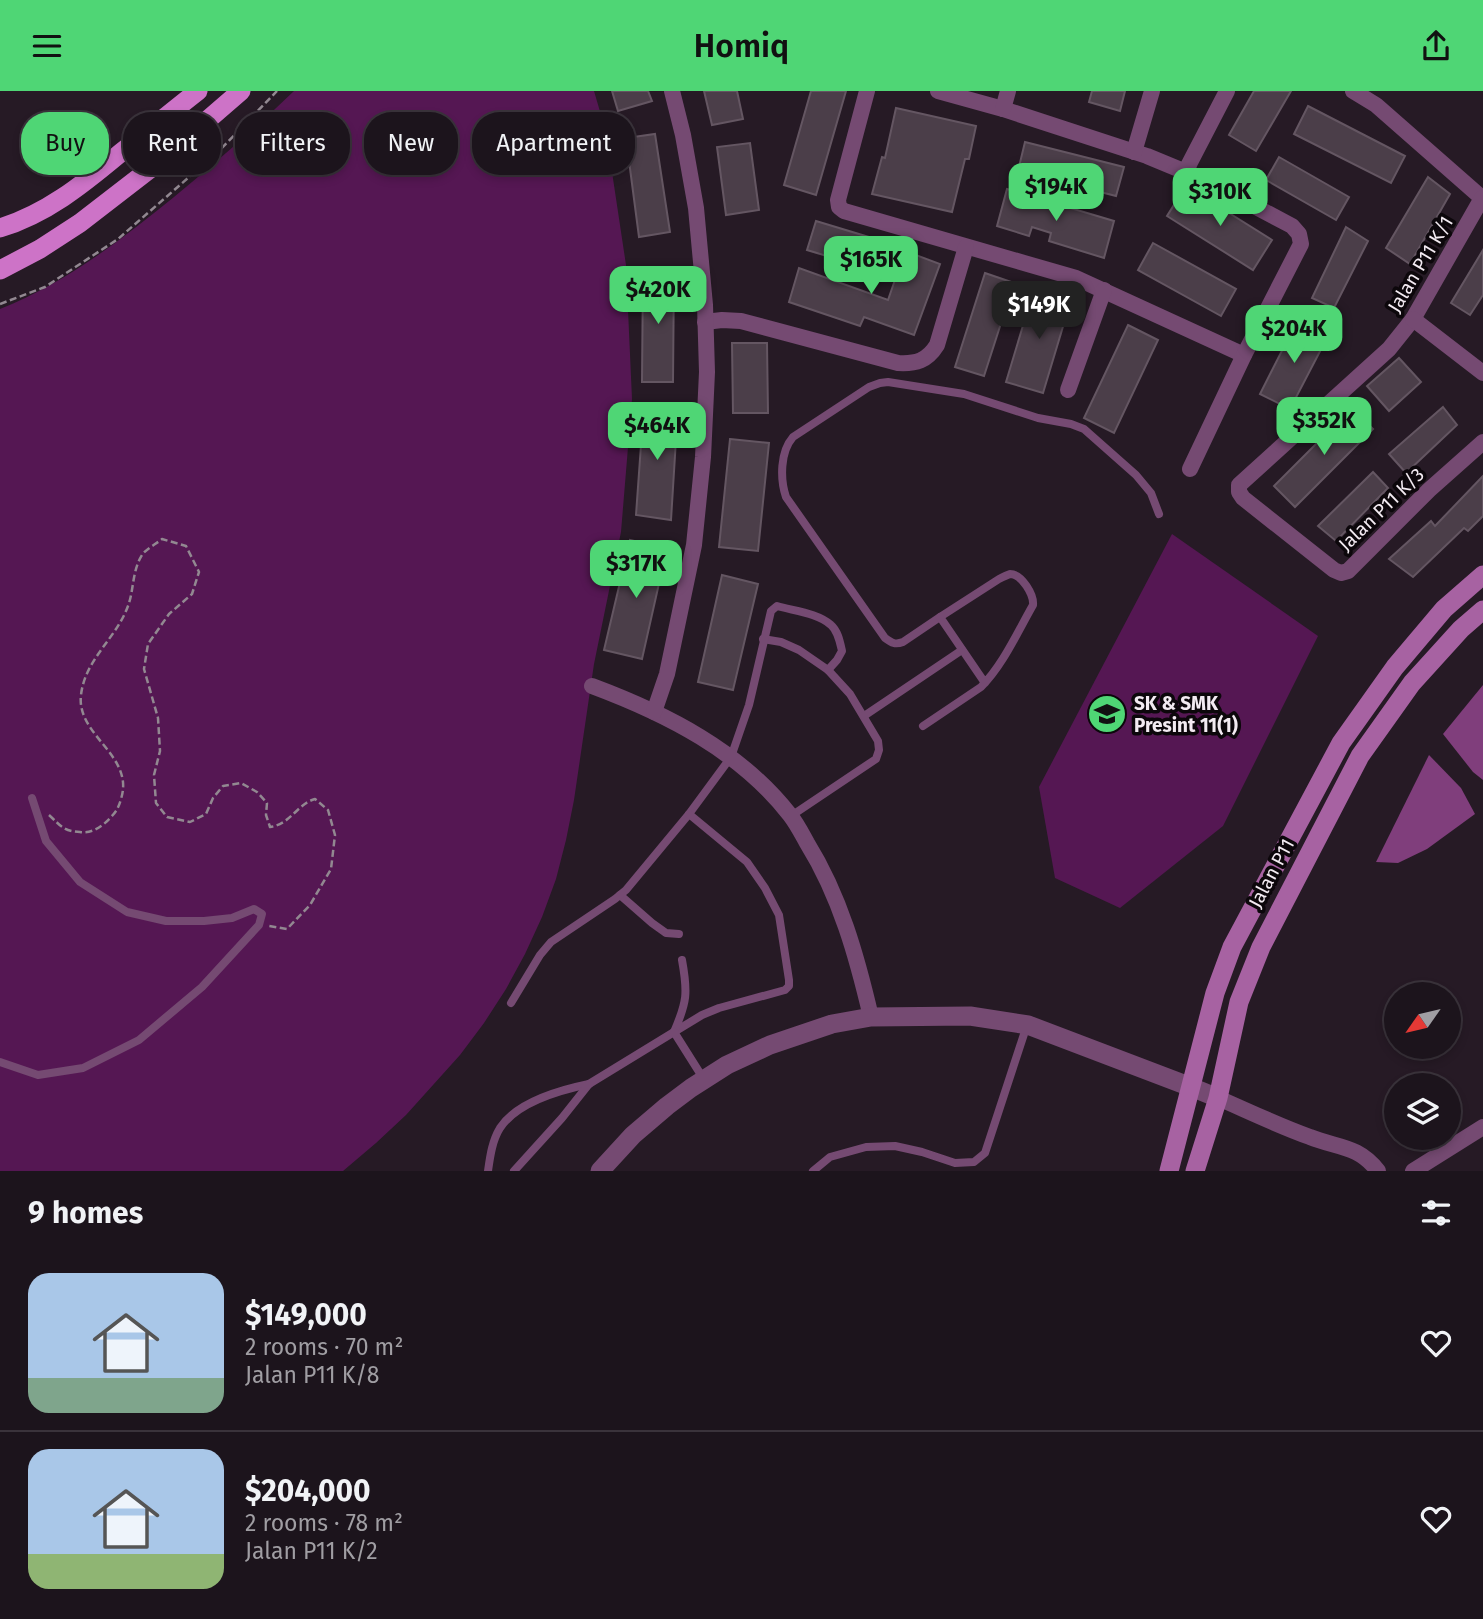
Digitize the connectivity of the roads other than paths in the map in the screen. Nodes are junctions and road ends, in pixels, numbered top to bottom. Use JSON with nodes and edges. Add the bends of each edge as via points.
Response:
{"nodes":[{"id":1,"x":198,"y":91,"type":"edge"},
{"id":2,"x":241,"y":91,"type":"edge"},
{"id":3,"x":672,"y":91,"type":"edge"},
{"id":4,"x":867,"y":91,"type":"edge"},
{"id":5,"x":938,"y":91,"type":"edge"},
{"id":6,"x":1008,"y":91,"type":"edge"},
{"id":7,"x":1152,"y":91,"type":"edge"},
{"id":8,"x":1227,"y":91,"type":"edge"},
{"id":9,"x":1353,"y":91,"type":"edge"},
{"id":10,"x":1003,"y":109,"type":"junction"},
{"id":11,"x":1134,"y":152,"type":"junction"},
{"id":12,"x":1185,"y":172,"type":"junction"},
{"id":13,"x":1483,"y":198,"type":"edge"},
{"id":14,"x":0,"y":228,"type":"edge"},
{"id":15,"x":967,"y":247,"type":"junction"},
{"id":16,"x":0,"y":270,"type":"edge"},
{"id":17,"x":1104,"y":290,"type":"junction"},
{"id":18,"x":1413,"y":319,"type":"junction"},
{"id":19,"x":705,"y":321,"type":"junction"},
{"id":20,"x":1244,"y":355,"type":"junction"},
{"id":21,"x":1483,"y":373,"type":"edge"},
{"id":22,"x":1068,"y":390,"type":"dead end"},
{"id":23,"x":1483,"y":442,"type":"edge"},
{"id":24,"x":1190,"y":469,"type":"dead end"},
{"id":25,"x":1239,"y":492,"type":"joint"},
{"id":26,"x":1159,"y":514,"type":"dead end"},
{"id":27,"x":1483,"y":575,"type":"edge"},
{"id":28,"x":1483,"y":610,"type":"edge"},
{"id":29,"x":940,"y":617,"type":"junction"},
{"id":30,"x":763,"y":639,"type":"junction"},
{"id":31,"x":962,"y":650,"type":"junction"},
{"id":32,"x":828,"y":670,"type":"junction"},
{"id":33,"x":985,"y":683,"type":"junction"},
{"id":34,"x":592,"y":687,"type":"dead end"},
{"id":35,"x":654,"y":712,"type":"junction"},
{"id":36,"x":863,"y":716,"type":"junction"},
{"id":37,"x":923,"y":726,"type":"dead end"},
{"id":38,"x":731,"y":757,"type":"junction"},
{"id":39,"x":32,"y":798,"type":"road end"},
{"id":40,"x":689,"y":814,"type":"junction"},
{"id":41,"x":791,"y":816,"type":"junction"},
{"id":42,"x":620,"y":895,"type":"junction"},
{"id":43,"x":679,"y":933,"type":"dead end"},
{"id":44,"x":682,"y":960,"type":"dead end"},
{"id":45,"x":511,"y":1003,"type":"dead end"},
{"id":46,"x":871,"y":1017,"type":"junction"},
{"id":47,"x":1028,"y":1025,"type":"junction"},
{"id":48,"x":674,"y":1032,"type":"junction"},
{"id":49,"x":0,"y":1062,"type":"edge"},
{"id":50,"x":704,"y":1079,"type":"junction"},
{"id":51,"x":589,"y":1084,"type":"junction"},
{"id":52,"x":1191,"y":1087,"type":"junction"},
{"id":53,"x":1217,"y":1098,"type":"junction"},
{"id":54,"x":1483,"y":1127,"type":"edge"},
{"id":55,"x":488,"y":1171,"type":"edge"},
{"id":56,"x":514,"y":1171,"type":"edge"},
{"id":57,"x":600,"y":1171,"type":"edge"},
{"id":58,"x":813,"y":1171,"type":"edge"},
{"id":59,"x":1169,"y":1171,"type":"edge"},
{"id":60,"x":1195,"y":1171,"type":"edge"},
{"id":61,"x":1378,"y":1171,"type":"edge"},
{"id":62,"x":1413,"y":1171,"type":"edge"}],
"edges":[{"from":1,"to":14,"type":"main road","via":[[56,203]]},
{"from":2,"to":16,"type":"main road","via":[[80,223]]},
{"from":3,"to":19,"type":"street","via":[[696,208]]},
{"from":4,"to":15,"type":"street","via":[[839,207]]},
{"from":5,"to":10,"type":"street"},
{"from":6,"to":10,"type":"street"},
{"from":7,"to":11,"type":"street"},
{"from":8,"to":12,"type":"street"},
{"from":9,"to":13,"type":"street","via":[[1376,105]]},
{"from":10,"to":11,"type":"street"},
{"from":11,"to":12,"type":"street"},
{"from":12,"to":20,"type":"street","via":[[1292,226],[1299,234],[1301,244]]},
{"from":13,"to":18,"type":"street","name":"Jalan P11 K/1"},
{"from":15,"to":17,"type":"street"},
{"from":15,"to":19,"type":"street","via":[[937,345],[923,361],[898,363],[741,321]]},
{"from":17,"to":20,"type":"street"},
{"from":17,"to":22,"type":"street"},
{"from":18,"to":21,"type":"street"},
{"from":18,"to":25,"type":"street","name":"Jalan P11 K/1","via":[[1389,349],[1239,485]]},
{"from":19,"to":35,"type":"street","via":[[703,457],[694,545],[667,674]]},
{"from":20,"to":24,"type":"street"},
{"from":23,"to":25,"type":"street","name":"Jalan P11 K/3","via":[[1341,573]]},
{"from":26,"to":29,"type":"lane","via":[[1151,493],[1136,475],[1084,429],[964,394],[888,382],[869,387],[786,445],[784,491],[891,643],[903,642]]},
{"from":27,"to":52,"type":"main road","name":"Jalan P11","via":[[1444,609],[1395,667],[1341,743],[1232,947]]},
{"from":28,"to":53,"type":"main road","name":"Jalan P11","via":[[1412,683],[1360,755],[1261,947],[1239,1002]]},
{"from":29,"to":31,"type":"lane"},
{"from":29,"to":33,"type":"lane","via":[[1007,575],[1018,576],[1031,592],[1033,605]]},
{"from":30,"to":32,"type":"lane","via":[[799,650]]},
{"from":30,"to":32,"type":"lane","via":[[774,608],[814,615],[832,625],[842,651]]},
{"from":30,"to":38,"type":"lane","via":[[749,705]]},
{"from":31,"to":33,"type":"lane"},
{"from":31,"to":36,"type":"lane"},
{"from":32,"to":36,"type":"lane"},
{"from":33,"to":37,"type":"lane"},
{"from":34,"to":35,"type":"street"},
{"from":35,"to":38,"type":"street"},
{"from":36,"to":41,"type":"lane","via":[[878,741],[876,759]]},
{"from":38,"to":40,"type":"lane"},
{"from":38,"to":41,"type":"street"},
{"from":39,"to":49,"type":"lane","via":[[46,841],[80,881],[128,912],[166,921],[232,918],[254,909],[262,913],[259,925],[202,987],[139,1039],[83,1068],[38,1075]]},
{"from":40,"to":42,"type":"lane"},
{"from":40,"to":48,"type":"lane","via":[[747,862],[765,888],[779,915],[789,986],[719,1008]]},
{"from":41,"to":46,"type":"street","via":[[836,899]]},
{"from":42,"to":43,"type":"lane","via":[[666,933]]},
{"from":42,"to":45,"type":"lane","via":[[551,942]]},
{"from":44,"to":48,"type":"lane","via":[[687,985]]},
{"from":46,"to":47,"type":"street","via":[[970,1016]]},
{"from":46,"to":50,"type":"street","via":[[832,1024],[770,1045]]},
{"from":47,"to":52,"type":"street"},
{"from":47,"to":58,"type":"lane","via":[[985,1153],[974,1162],[955,1163],[895,1146],[866,1147],[830,1157]]},
{"from":48,"to":50,"type":"lane"},
{"from":48,"to":51,"type":"lane"},
{"from":50,"to":57,"type":"street","via":[[633,1135]]},
{"from":51,"to":55,"type":"lane","via":[[540,1098],[513,1115],[501,1127]]},
{"from":51,"to":56,"type":"lane"},
{"from":52,"to":53,"type":"street"},
{"from":52,"to":59,"type":"main road","name":"Jalan P11"},
{"from":53,"to":60,"type":"main road","name":"Jalan P11"},
{"from":53,"to":61,"type":"street","via":[[1313,1139],[1345,1147]]},
{"from":54,"to":62,"type":"street"}]}
